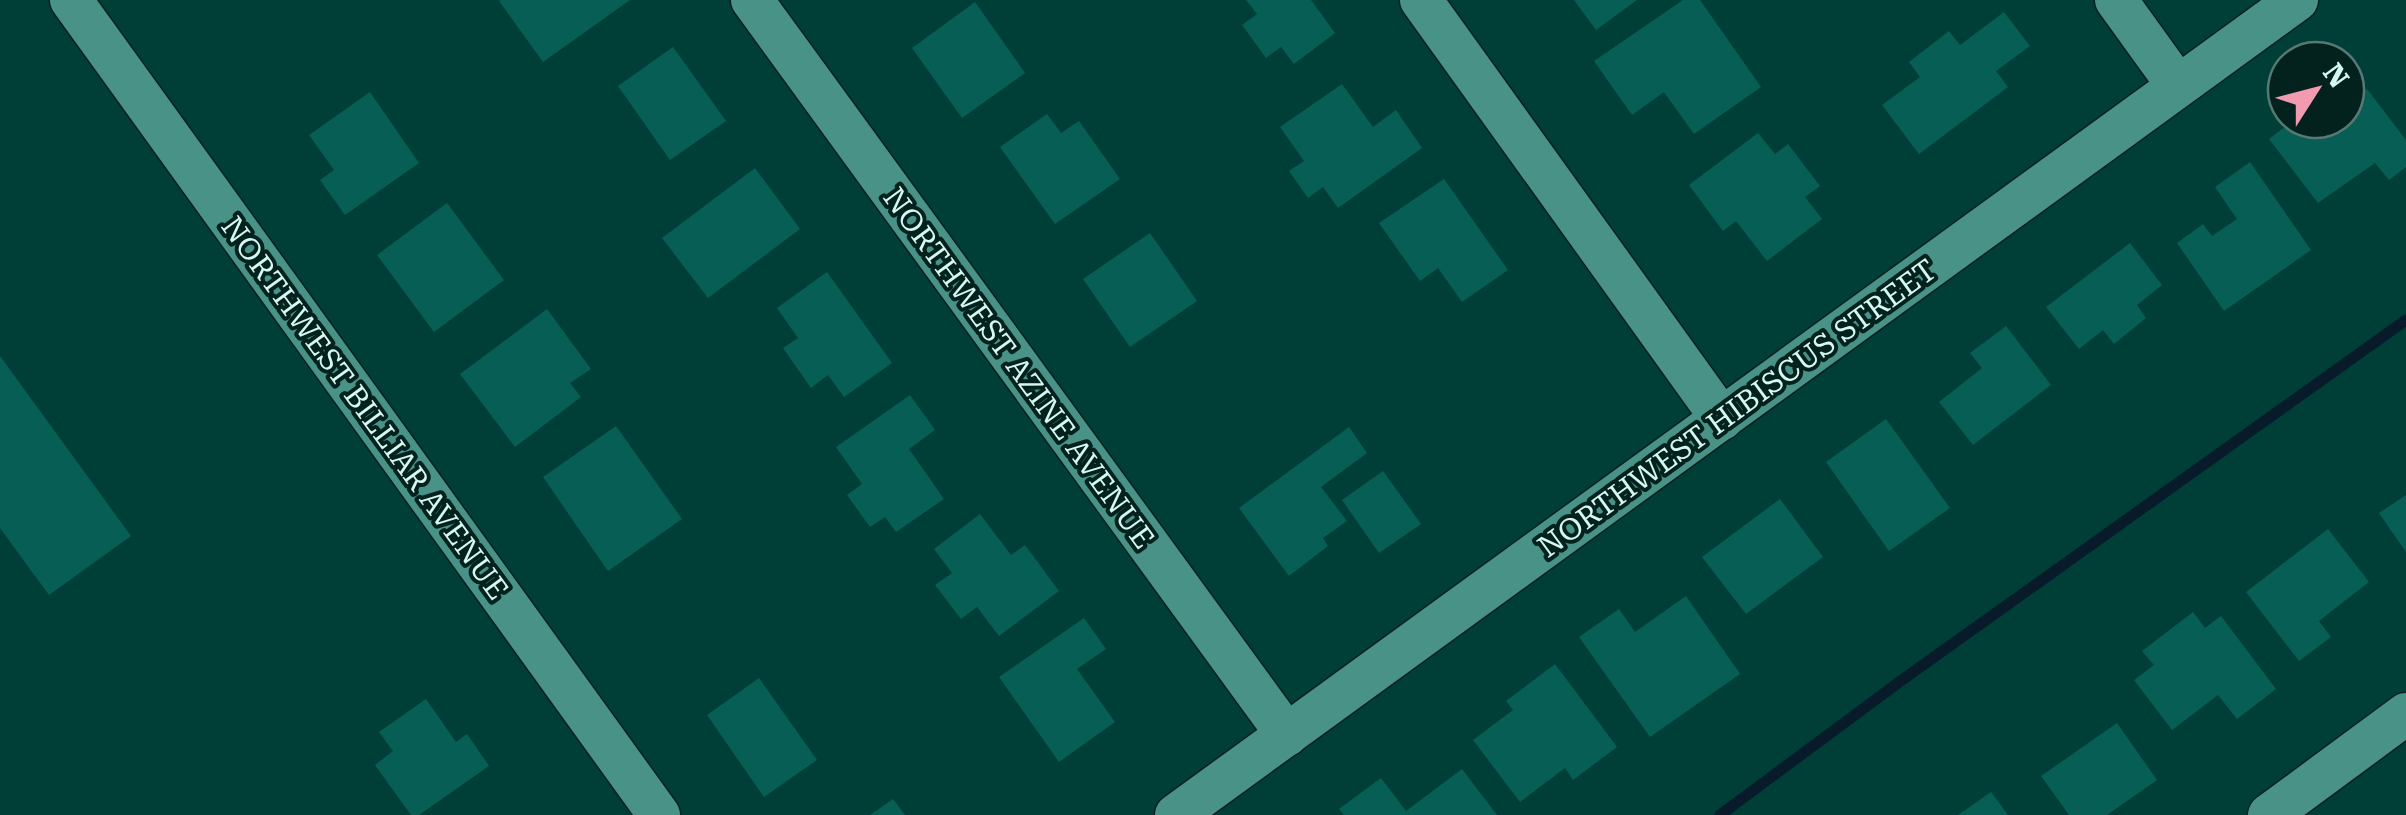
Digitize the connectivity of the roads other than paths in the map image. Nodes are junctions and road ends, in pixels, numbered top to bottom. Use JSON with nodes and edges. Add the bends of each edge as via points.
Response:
{"nodes":[{"id":1,"x":71,"y":0,"type":"edge"},
{"id":2,"x":752,"y":0,"type":"edge"},
{"id":3,"x":1421,"y":0,"type":"edge"},
{"id":4,"x":2116,"y":0,"type":"edge"},
{"id":5,"x":2297,"y":0,"type":"edge"},
{"id":6,"x":2178,"y":86,"type":"junction"},
{"id":7,"x":1722,"y":419,"type":"junction"},
{"id":8,"x":2406,"y":714,"type":"edge"},
{"id":9,"x":1287,"y":735,"type":"junction"},
{"id":10,"x":659,"y":815,"type":"edge"},
{"id":11,"x":1176,"y":815,"type":"edge"},
{"id":12,"x":2269,"y":815,"type":"edge"}],
"edges":[{"from":1,"to":10,"type":"street","name":"NORTHWEST BILLIAR AVENUE"},
{"from":2,"to":9,"type":"street","name":"NORTHWEST AZINE AVENUE"},
{"from":3,"to":7,"type":"street"},
{"from":4,"to":6,"type":"street"},
{"from":5,"to":6,"type":"street","name":"NORTHWEST HIBISCUS STREET"},
{"from":6,"to":7,"type":"street","name":"NORTHWEST HIBISCUS STREET"},
{"from":7,"to":9,"type":"street","name":"NORTHWEST HIBISCUS STREET"},
{"from":8,"to":12,"type":"street"},
{"from":9,"to":11,"type":"street","name":"NORTHWEST HIBISCUS STREET"}]}
